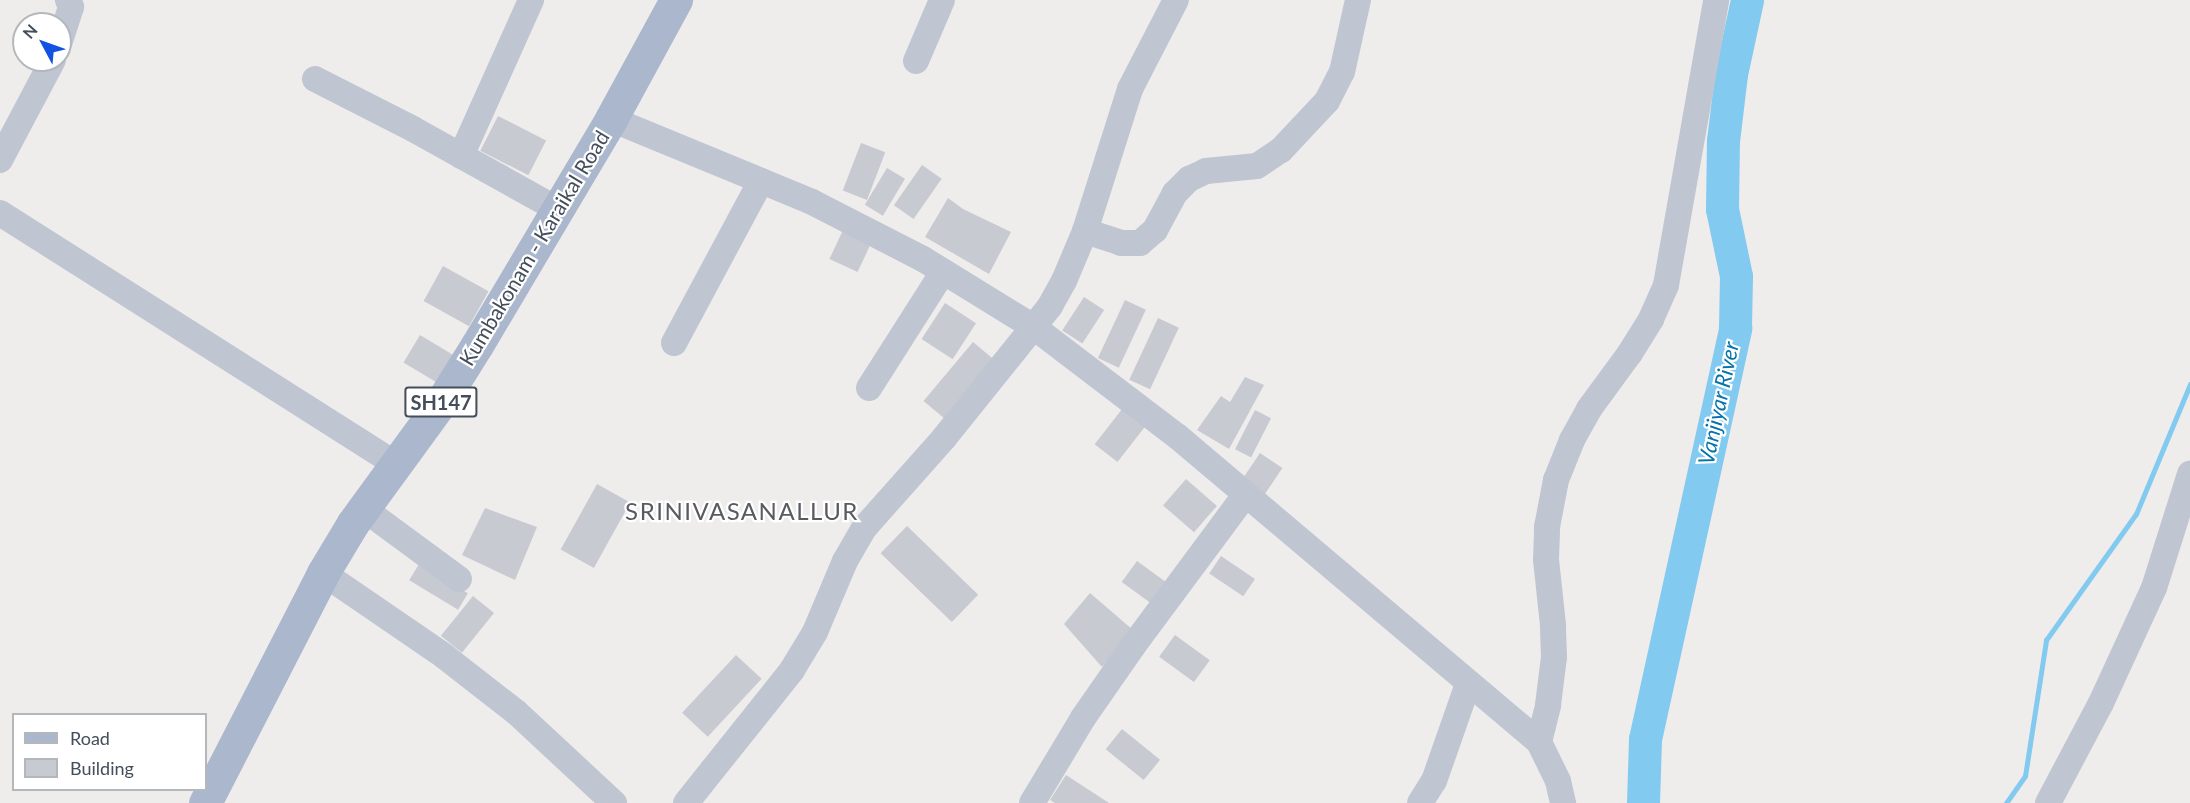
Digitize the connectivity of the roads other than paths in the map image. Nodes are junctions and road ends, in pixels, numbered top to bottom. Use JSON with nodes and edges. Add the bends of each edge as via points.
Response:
{"nodes":[{"id":1,"x":531,"y":0,"type":"edge"},
{"id":2,"x":676,"y":0,"type":"edge"},
{"id":3,"x":1176,"y":0,"type":"edge"},
{"id":4,"x":1358,"y":0,"type":"edge"},
{"id":5,"x":1716,"y":0,"type":"edge"},
{"id":6,"x":934,"y":2,"type":"edge"},
{"id":7,"x":916,"y":61,"type":"dead end"},
{"id":8,"x":46,"y":72,"type":"edge"},
{"id":9,"x":315,"y":79,"type":"dead end"},
{"id":10,"x":611,"y":119,"type":"junction"},
{"id":11,"x":461,"y":156,"type":"junction"},
{"id":12,"x":0,"y":160,"type":"edge"},
{"id":13,"x":761,"y":181,"type":"junction"},
{"id":14,"x":558,"y":209,"type":"junction"},
{"id":15,"x":0,"y":213,"type":"edge"},
{"id":16,"x":1085,"y":231,"type":"junction"},
{"id":17,"x":943,"y":272,"type":"junction"},
{"id":18,"x":1035,"y":328,"type":"junction"},
{"id":19,"x":674,"y":343,"type":"dead end"},
{"id":20,"x":869,"y":388,"type":"dead end"},
{"id":21,"x":395,"y":464,"type":"junction"},
{"id":22,"x":2190,"y":474,"type":"edge"},
{"id":23,"x":1246,"y":494,"type":"junction"},
{"id":24,"x":363,"y":508,"type":"junction"},
{"id":25,"x":323,"y":573,"type":"junction"},
{"id":26,"x":459,"y":579,"type":"dead end"},
{"id":27,"x":1468,"y":684,"type":"junction"},
{"id":28,"x":1539,"y":742,"type":"junction"},
{"id":29,"x":204,"y":803,"type":"edge"},
{"id":30,"x":614,"y":803,"type":"edge"},
{"id":31,"x":686,"y":803,"type":"edge"},
{"id":32,"x":1032,"y":803,"type":"edge"},
{"id":33,"x":1420,"y":803,"type":"edge"},
{"id":34,"x":1563,"y":803,"type":"edge"},
{"id":35,"x":2048,"y":803,"type":"edge"}],
"edges":[{"from":1,"to":11,"type":"street"},
{"from":2,"to":10,"type":"main road","name":"Kumbakonam - Karaikal Road","number":"SH147"},
{"from":3,"to":16,"type":"street","via":[[1130,89]]},
{"from":4,"to":16,"type":"street","via":[[1342,72],[1305,128],[1281,150],[1257,166],[1206,171],[1189,179],[1175,193],[1155,230],[1140,243],[1121,243]]},
{"from":5,"to":28,"type":"street","via":[[1666,285],[1630,353],[1588,409],[1556,480],[1547,527],[1546,560],[1554,657]]},
{"from":6,"to":7,"type":"street"},
{"from":8,"to":12,"type":"street"},
{"from":9,"to":11,"type":"street"},
{"from":10,"to":13,"type":"street"},
{"from":10,"to":14,"type":"main road","name":"Kumbakonam - Karaikal Road","number":"SH147"},
{"from":11,"to":14,"type":"street"},
{"from":13,"to":17,"type":"street","via":[[861,226]]},
{"from":13,"to":19,"type":"street"},
{"from":14,"to":21,"type":"main road","name":"Kumbakonam - Karaikal Road","number":"SH147","via":[[448,392]]},
{"from":15,"to":21,"type":"street"},
{"from":16,"to":18,"type":"street","via":[[1064,281]]},
{"from":17,"to":18,"type":"street"},
{"from":17,"to":20,"type":"street"},
{"from":18,"to":23,"type":"street"},
{"from":18,"to":31,"type":"street","via":[[865,527],[845,561],[816,632],[792,670]]},
{"from":21,"to":24,"type":"main road","name":"Kumbakonam - Karaikal Road","number":"SH147"},
{"from":22,"to":35,"type":"street","via":[[2154,588],[2101,703]]},
{"from":23,"to":27,"type":"street"},
{"from":23,"to":32,"type":"street","via":[[1114,673]]},
{"from":24,"to":25,"type":"main road","name":"Kumbakonam - Karaikal Road","number":"SH147"},
{"from":24,"to":26,"type":"street"},
{"from":25,"to":29,"type":"main road","name":"Kumbakonam - Karaikal Road","number":"SH147"},
{"from":25,"to":30,"type":"street","via":[[444,656],[516,712]]},
{"from":27,"to":28,"type":"street"},
{"from":27,"to":33,"type":"street","via":[[1434,781]]},
{"from":28,"to":34,"type":"street","via":[[1558,781]]}]}
